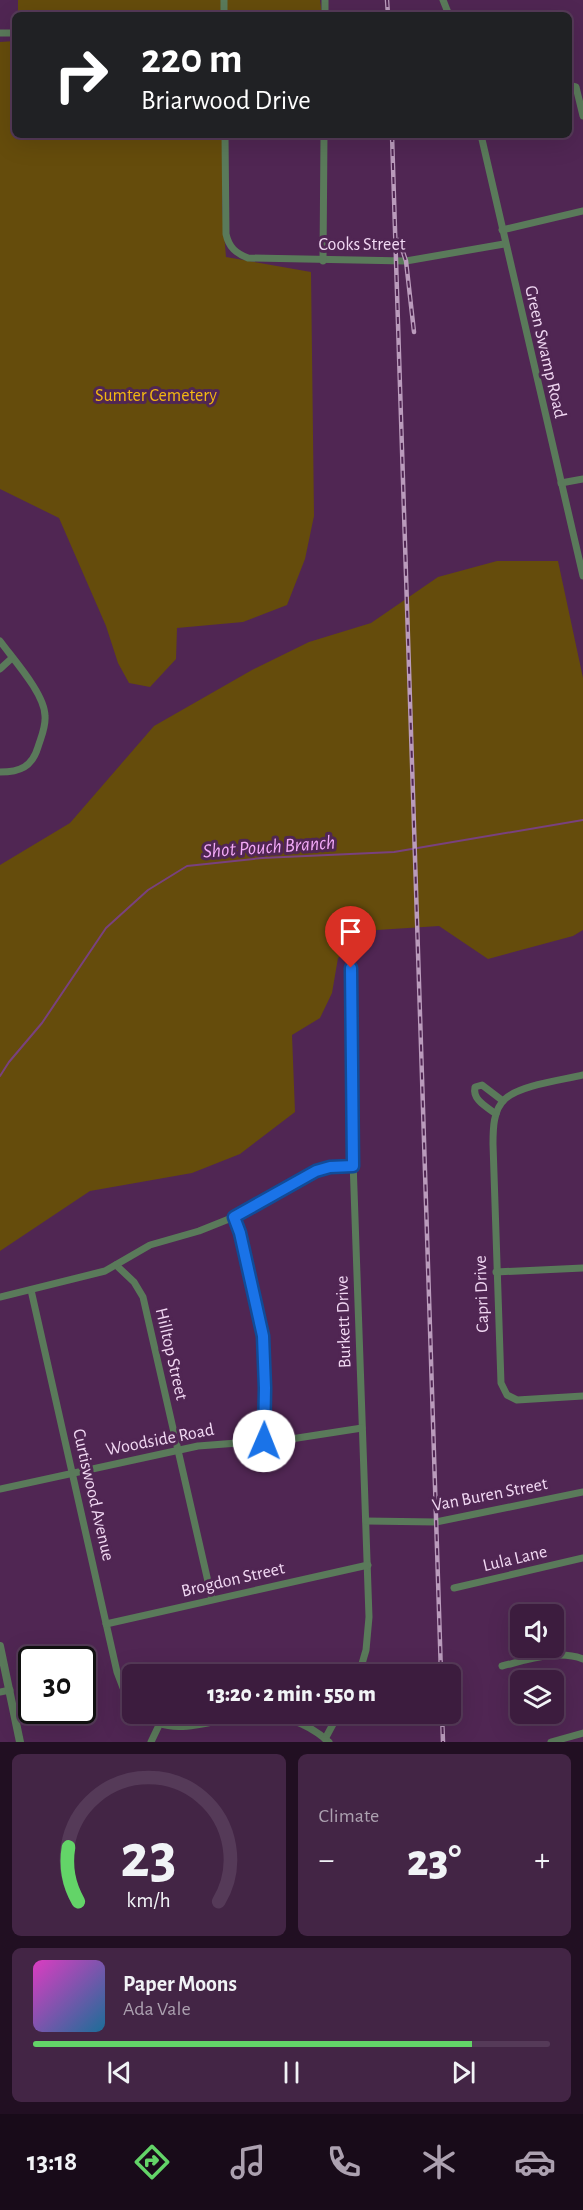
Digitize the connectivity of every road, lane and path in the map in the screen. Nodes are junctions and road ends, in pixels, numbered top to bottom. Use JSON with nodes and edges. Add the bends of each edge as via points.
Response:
{"nodes":[{"id":1,"x":572,"y":86,"type":"edge"},
{"id":2,"x":583,"y":116,"type":"edge"},
{"id":3,"x":225,"y":138,"type":"edge"},
{"id":4,"x":324,"y":138,"type":"edge"},
{"id":5,"x":482,"y":138,"type":"edge"},
{"id":6,"x":583,"y":211,"type":"edge"},
{"id":7,"x":502,"y":230,"type":"junction"},
{"id":8,"x":504,"y":244,"type":"junction"},
{"id":9,"x":323,"y":261,"type":"junction"},
{"id":10,"x":583,"y":479,"type":"edge"},
{"id":11,"x":561,"y":483,"type":"junction"},
{"id":12,"x":583,"y":576,"type":"edge"},
{"id":13,"x":0,"y":641,"type":"edge"},
{"id":14,"x":12,"y":658,"type":"junction"},
{"id":15,"x":0,"y":669,"type":"edge"},
{"id":16,"x":0,"y":772,"type":"edge"},
{"id":17,"x":351,"y":968,"type":"dead end"},
{"id":18,"x":583,"y":1075,"type":"edge"},
{"id":19,"x":503,"y":1101,"type":"junction"},
{"id":20,"x":496,"y":1114,"type":"junction"},
{"id":21,"x":353,"y":1166,"type":"junction"},
{"id":22,"x":234,"y":1217,"type":"junction"},
{"id":23,"x":116,"y":1265,"type":"junction"},
{"id":24,"x":583,"y":1268,"type":"edge"},
{"id":25,"x":496,"y":1272,"type":"junction"},
{"id":26,"x":32,"y":1290,"type":"junction"},
{"id":27,"x":0,"y":1297,"type":"edge"},
{"id":28,"x":583,"y":1396,"type":"edge"},
{"id":29,"x":362,"y":1428,"type":"junction"},
{"id":30,"x":264,"y":1441,"type":"junction"},
{"id":31,"x":177,"y":1450,"type":"junction"},
{"id":32,"x":72,"y":1473,"type":"junction"},
{"id":33,"x":0,"y":1489,"type":"edge"},
{"id":34,"x":583,"y":1492,"type":"edge"},
{"id":35,"x":366,"y":1521,"type":"junction"},
{"id":36,"x":583,"y":1558,"type":"edge"},
{"id":37,"x":368,"y":1565,"type":"junction"},
{"id":38,"x":454,"y":1588,"type":"dead end"},
{"id":39,"x":212,"y":1599,"type":"junction"},
{"id":40,"x":106,"y":1624,"type":"junction"},
{"id":41,"x":0,"y":1646,"type":"edge"},
{"id":42,"x":583,"y":1659,"type":"edge"},
{"id":43,"x":361,"y":1664,"type":"edge"},
{"id":44,"x":502,"y":1666,"type":"dead end"},
{"id":45,"x":122,"y":1687,"type":"edge"},
{"id":46,"x":5,"y":1691,"type":"edge"},
{"id":47,"x":160,"y":1724,"type":"joint"},
{"id":48,"x":204,"y":1724,"type":"edge"},
{"id":49,"x":300,"y":1724,"type":"edge"},
{"id":50,"x":334,"y":1724,"type":"edge"},
{"id":51,"x":583,"y":1733,"type":"edge"},
{"id":52,"x":327,"y":1740,"type":"edge"},
{"id":53,"x":20,"y":1742,"type":"edge"},
{"id":54,"x":151,"y":1742,"type":"edge"},
{"id":55,"x":551,"y":1742,"type":"edge"}],
"edges":[{"from":1,"to":2,"type":"street"},
{"from":3,"to":9,"type":"street","name":"Cooks Street","via":[[229,244],[248,258]]},
{"from":4,"to":9,"type":"street"},
{"from":5,"to":7,"type":"street","name":"Green Swamp Road"},
{"from":6,"to":7,"type":"street"},
{"from":7,"to":8,"type":"street","name":"Green Swamp Road"},
{"from":8,"to":9,"type":"street","name":"Cooks Street","via":[[406,261]]},
{"from":8,"to":11,"type":"street","name":"Green Swamp Road"},
{"from":10,"to":11,"type":"street"},
{"from":11,"to":12,"type":"street","name":"Green Swamp Road"},
{"from":13,"to":14,"type":"street"},
{"from":14,"to":15,"type":"street"},
{"from":14,"to":16,"type":"street","via":[[42,702],[45,726],[37,752],[27,767]]},
{"from":17,"to":21,"type":"street","name":"Burkett Drive"},
{"from":18,"to":19,"type":"street","via":[[512,1094]]},
{"from":19,"to":20,"type":"street","name":"Capri Drive"},
{"from":19,"to":20,"type":"street","via":[[482,1085],[475,1087],[476,1097]]},
{"from":20,"to":25,"type":"street","name":"Capri Drive"},
{"from":21,"to":22,"type":"street","via":[[316,1171]]},
{"from":21,"to":29,"type":"street","name":"Burkett Drive"},
{"from":22,"to":23,"type":"street","via":[[158,1242]]},
{"from":22,"to":30,"type":"street","via":[[263,1336]]},
{"from":23,"to":26,"type":"street"},
{"from":23,"to":31,"type":"street","name":"Hilltop Street","via":[[134,1282],[143,1298]]},
{"from":24,"to":25,"type":"street"},
{"from":25,"to":28,"type":"street","name":"Capri Drive","via":[[499,1375],[503,1390],[516,1400]]},
{"from":26,"to":27,"type":"street"},
{"from":26,"to":32,"type":"street","name":"Curtiswood Avenue"},
{"from":29,"to":30,"type":"street","name":"Woodside Road"},
{"from":29,"to":35,"type":"street","name":"Burkett Drive"},
{"from":30,"to":31,"type":"street","name":"Woodside Road"},
{"from":31,"to":32,"type":"street","name":"Woodside Road"},
{"from":31,"to":39,"type":"street","name":"Hilltop Street"},
{"from":32,"to":33,"type":"street","name":"Woodside Road"},
{"from":32,"to":40,"type":"street","name":"Curtiswood Avenue"},
{"from":34,"to":35,"type":"street","name":"Van Buren Street","via":[[436,1522]]},
{"from":35,"to":37,"type":"street","name":"Burkett Drive"},
{"from":36,"to":38,"type":"street","name":"Lula Lane"},
{"from":37,"to":39,"type":"street","name":"Brogdon Street"},
{"from":37,"to":43,"type":"street","name":"Burkett Drive","via":[[369,1632]]},
{"from":39,"to":40,"type":"street","name":"Brogdon Street"},
{"from":40,"to":45,"type":"street","name":"Curtiswood Avenue"},
{"from":41,"to":46,"type":"street"},
{"from":42,"to":44,"type":"street","via":[[572,1655],[546,1656]]},
{"from":46,"to":53,"type":"street"},
{"from":47,"to":48,"type":"street"},
{"from":47,"to":54,"type":"street"},
{"from":49,"to":52,"type":"street"},
{"from":50,"to":52,"type":"street"},
{"from":51,"to":55,"type":"street"}]}
